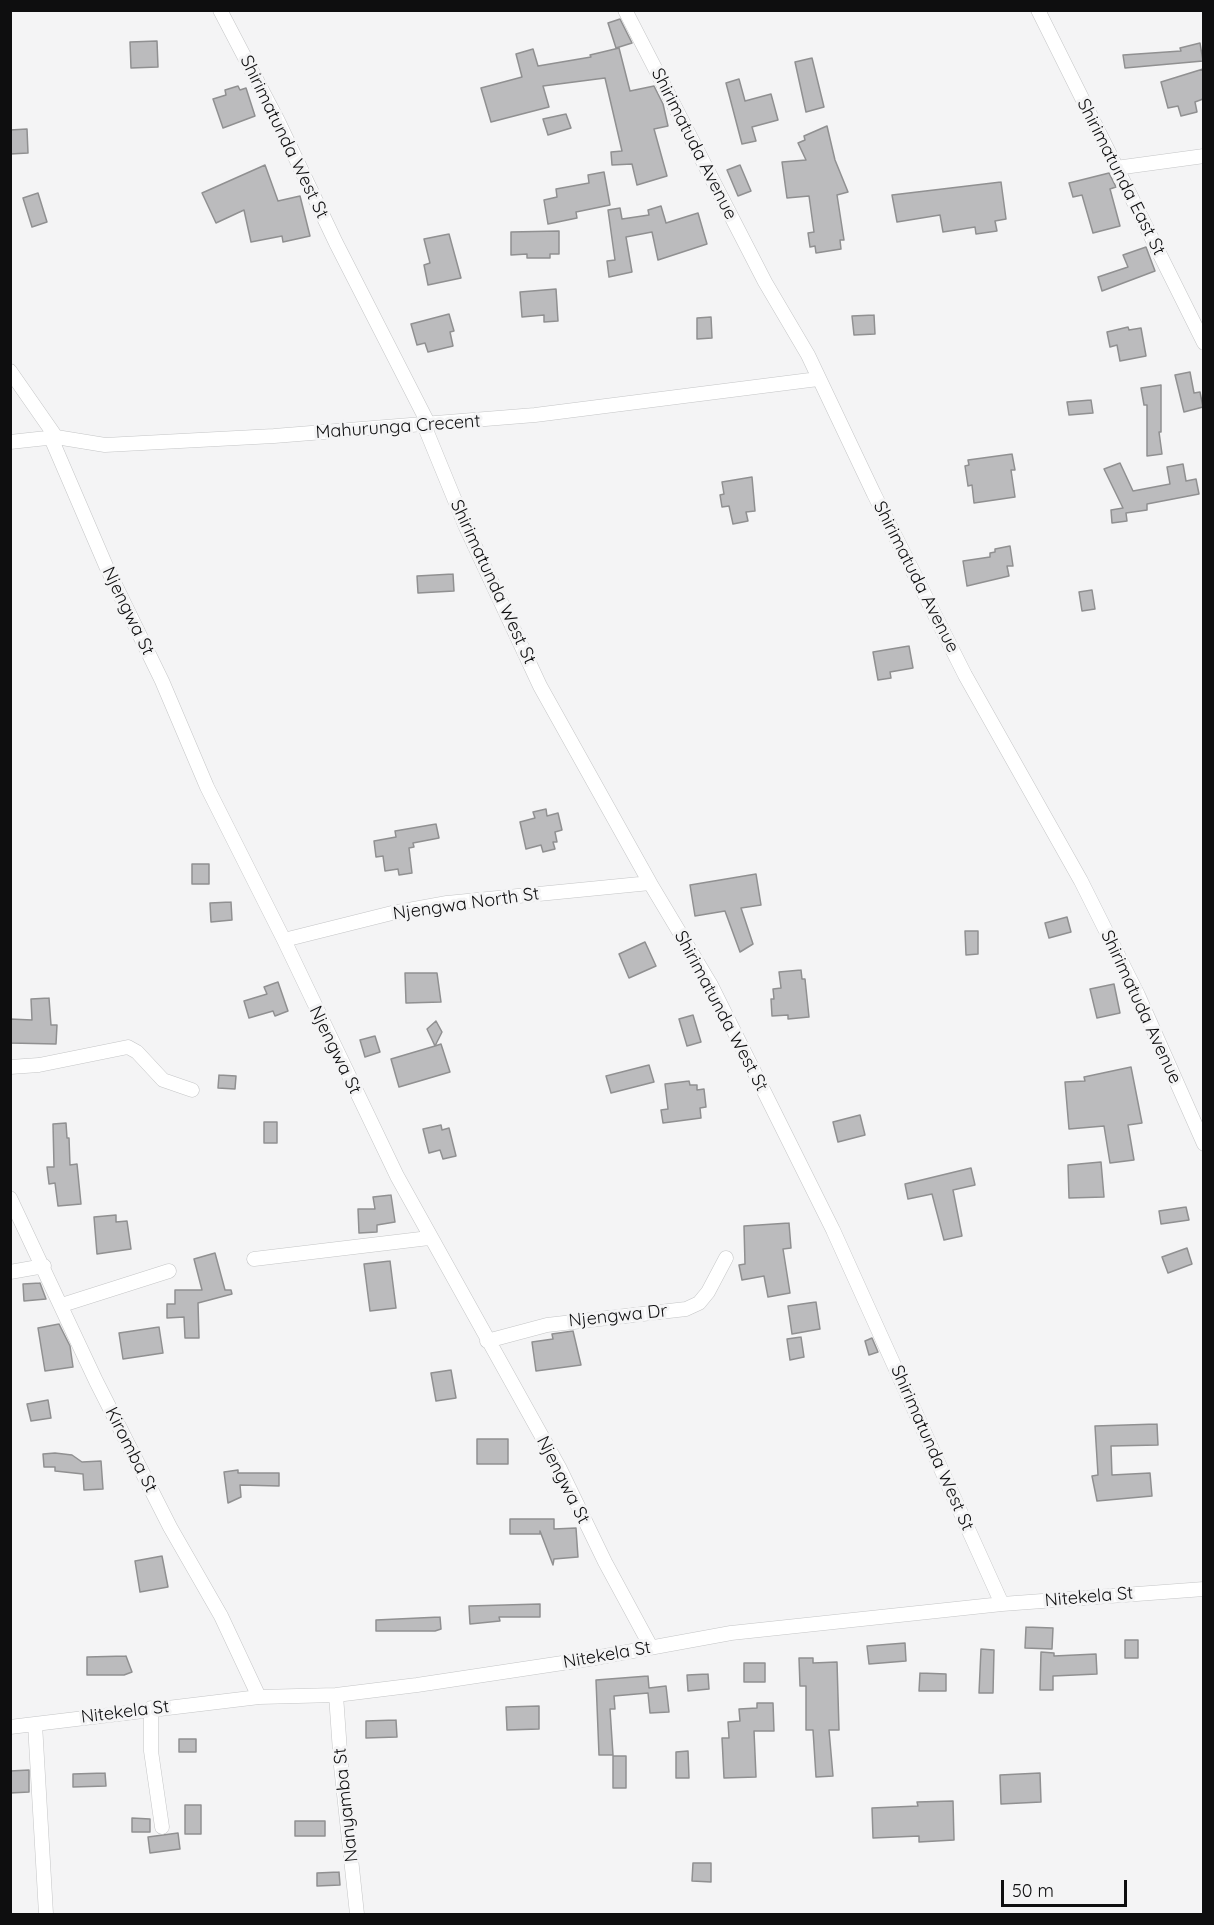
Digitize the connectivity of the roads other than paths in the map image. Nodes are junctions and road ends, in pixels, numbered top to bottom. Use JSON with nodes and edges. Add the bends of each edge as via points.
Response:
{"nodes":[{"id":1,"x":220,"y":10,"type":"edge"},
{"id":2,"x":1038,"y":10,"type":"edge"},
{"id":3,"x":630,"y":12,"type":"edge"},
{"id":4,"x":1203,"y":156,"type":"edge"},
{"id":5,"x":1116,"y":168,"type":"junction"},
{"id":6,"x":1203,"y":343,"type":"edge"},
{"id":7,"x":10,"y":371,"type":"edge"},
{"id":8,"x":818,"y":379,"type":"junction"},
{"id":9,"x":427,"y":425,"type":"junction"},
{"id":10,"x":54,"y":437,"type":"junction"},
{"id":11,"x":10,"y":442,"type":"edge"},
{"id":12,"x":650,"y":883,"type":"junction"},
{"id":13,"x":284,"y":940,"type":"junction"},
{"id":14,"x":10,"y":1066,"type":"edge"},
{"id":15,"x":192,"y":1090,"type":"dead end"},
{"id":16,"x":1203,"y":1144,"type":"edge"},
{"id":17,"x":10,"y":1198,"type":"edge"},
{"id":18,"x":429,"y":1238,"type":"junction"},
{"id":19,"x":726,"y":1258,"type":"dead end"},
{"id":20,"x":254,"y":1259,"type":"dead end"},
{"id":21,"x":44,"y":1266,"type":"junction"},
{"id":22,"x":169,"y":1271,"type":"dead end"},
{"id":23,"x":10,"y":1272,"type":"edge"},
{"id":24,"x":62,"y":1305,"type":"junction"},
{"id":25,"x":487,"y":1341,"type":"junction"},
{"id":26,"x":1203,"y":1589,"type":"edge"},
{"id":27,"x":1002,"y":1604,"type":"junction"},
{"id":28,"x":651,"y":1647,"type":"junction"},
{"id":29,"x":336,"y":1695,"type":"junction"},
{"id":30,"x":259,"y":1697,"type":"junction"},
{"id":31,"x":151,"y":1708,"type":"junction"},
{"id":32,"x":36,"y":1724,"type":"junction"},
{"id":33,"x":10,"y":1727,"type":"edge"},
{"id":34,"x":162,"y":1827,"type":"dead end"},
{"id":35,"x":46,"y":1914,"type":"edge"},
{"id":36,"x":357,"y":1914,"type":"edge"}],
"edges":[{"from":1,"to":9,"type":"street","name":"Shirimatunda West St"},
{"from":2,"to":5,"type":"street","name":"Shirimatunda East St"},
{"from":3,"to":8,"type":"street","name":"Shirimatuda Avenue"},
{"from":4,"to":5,"type":"street"},
{"from":5,"to":6,"type":"street","name":"Shirimatunda East St"},
{"from":7,"to":10,"type":"street"},
{"from":8,"to":9,"type":"street","name":"Mahurunga Crecent","via":[[640,404]]},
{"from":8,"to":16,"type":"street","name":"Shirimatuda Avenue","via":[[965,675],[1086,891],[1138,995]]},
{"from":9,"to":10,"type":"street","name":"Mahurunga Crecent","via":[[105,445]]},
{"from":9,"to":12,"type":"street","name":"Shirimatunda West St","via":[[465,525],[540,686]]},
{"from":10,"to":11,"type":"street","name":"Mahurunga Crecent"},
{"from":10,"to":13,"type":"street","name":"Njengwa St","via":[[106,566],[162,681],[207,787]]},
{"from":12,"to":13,"type":"street","name":"Njengwa North St","via":[[447,903]]},
{"from":12,"to":27,"type":"street","name":"Shirimatunda West St","via":[[711,985],[834,1230]]},
{"from":13,"to":18,"type":"street","name":"Njengwa St"},
{"from":14,"to":15,"type":"street","via":[[39,1065],[128,1047],[163,1080]]},
{"from":17,"to":21,"type":"street","name":"Kiromba St"},
{"from":18,"to":20,"type":"street"},
{"from":18,"to":25,"type":"street","name":"Njengwa St"},
{"from":19,"to":25,"type":"street","name":"Njengwa Dr","via":[[708,1292],[699,1303],[686,1309],[547,1325]]},
{"from":21,"to":23,"type":"street"},
{"from":21,"to":24,"type":"street","name":"Kiromba St"},
{"from":22,"to":24,"type":"street"},
{"from":24,"to":30,"type":"street","name":"Kiromba St","via":[[96,1381],[170,1527],[221,1616]]},
{"from":25,"to":28,"type":"street","name":"Njengwa St","via":[[560,1469]]},
{"from":26,"to":27,"type":"street","name":"Nitekela St"},
{"from":27,"to":28,"type":"street","name":"Nitekela St","via":[[731,1633]]},
{"from":28,"to":29,"type":"street","name":"Nitekela St","via":[[502,1673]]},
{"from":29,"to":30,"type":"street","name":"Nitekela St"},
{"from":29,"to":36,"type":"street","name":"Nanyamba St"},
{"from":30,"to":31,"type":"street","name":"Nitekela St"},
{"from":31,"to":32,"type":"street","name":"Nitekela St"},
{"from":31,"to":34,"type":"street","via":[[151,1750]]},
{"from":32,"to":33,"type":"street","name":"Nitekela St"},
{"from":32,"to":35,"type":"street"}]}
